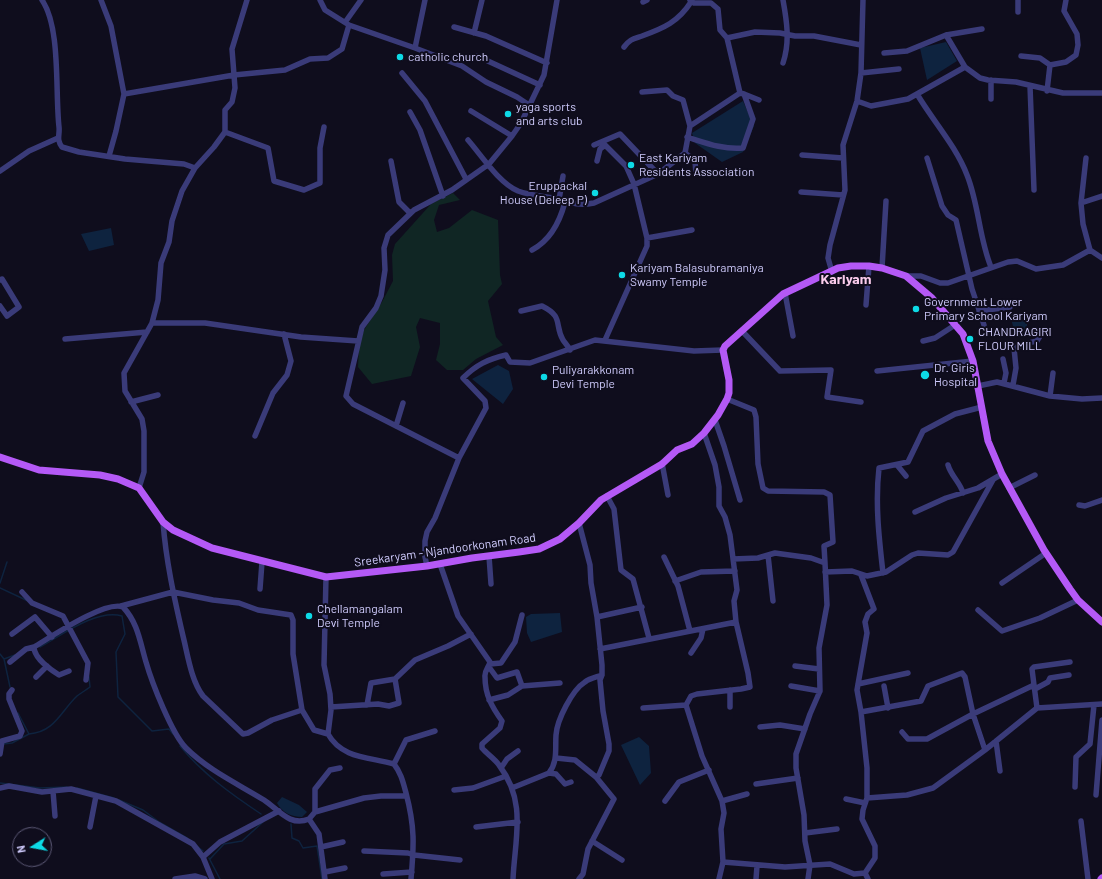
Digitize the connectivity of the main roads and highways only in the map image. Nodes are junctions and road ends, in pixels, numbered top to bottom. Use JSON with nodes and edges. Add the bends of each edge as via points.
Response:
{"nodes":[{"id":1,"x":0,"y":457,"type":"edge"},
{"id":2,"x":1102,"y":622,"type":"edge"}],
"edges":[{"from":1,"to":2,"type":"main road","name":"Sreekaryam - Njandoorkonam Road","via":[[39,470],[118,479],[139,488],[163,522],[173,530],[212,548],[326,577],[539,550],[560,540],[601,500],[662,463],[677,450],[692,444],[704,433],[727,399],[729,380],[722,350],[785,293],[832,272],[851,266],[869,266],[906,276],[932,298],[962,334],[973,361],[988,441],[1002,474],[1046,554],[1078,600]]}]}
